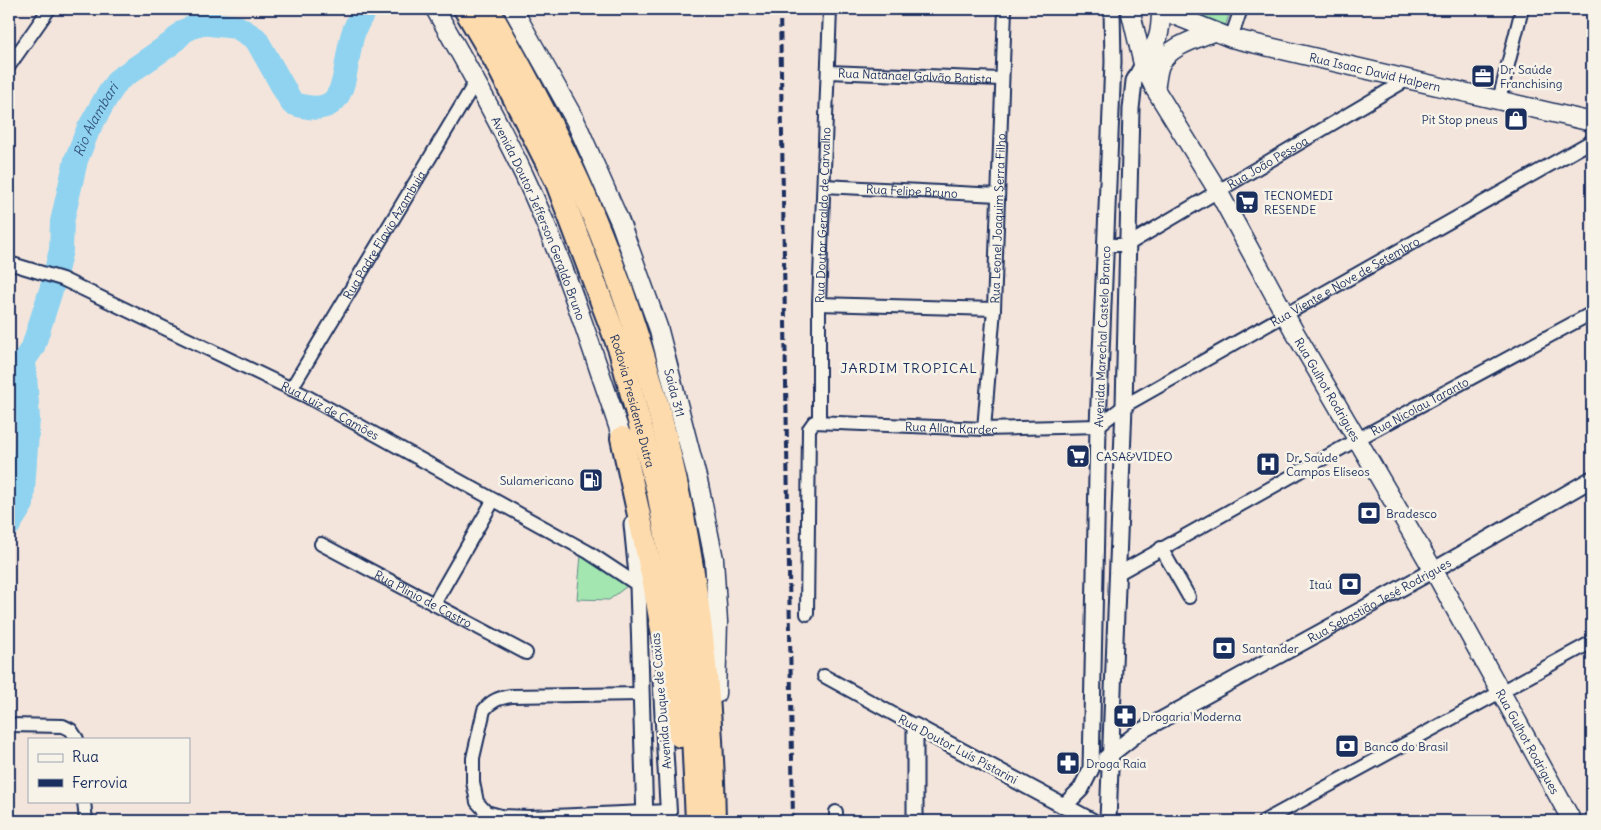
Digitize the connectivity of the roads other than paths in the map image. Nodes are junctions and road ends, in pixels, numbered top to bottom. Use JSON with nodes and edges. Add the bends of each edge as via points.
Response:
{"nodes":[{"id":1,"x":49,"y":9,"type":"edge"},
{"id":2,"x":435,"y":9,"type":"edge"},
{"id":3,"x":465,"y":9,"type":"edge"},
{"id":4,"x":488,"y":9,"type":"edge"},
{"id":5,"x":513,"y":9,"type":"edge"},
{"id":6,"x":830,"y":9,"type":"edge"},
{"id":7,"x":1005,"y":9,"type":"edge"},
{"id":8,"x":1112,"y":9,"type":"edge"},
{"id":9,"x":1130,"y":9,"type":"edge"},
{"id":10,"x":1162,"y":9,"type":"edge"},
{"id":11,"x":1241,"y":9,"type":"edge"},
{"id":12,"x":1522,"y":9,"type":"edge"},
{"id":13,"x":1214,"y":32,"type":"junction"},
{"id":14,"x":1231,"y":38,"type":"junction"},
{"id":15,"x":1143,"y":64,"type":"junction"},
{"id":16,"x":9,"y":66,"type":"edge"},
{"id":17,"x":829,"y":72,"type":"junction"},
{"id":18,"x":1001,"y":79,"type":"junction"},
{"id":19,"x":1408,"y":79,"type":"junction"},
{"id":20,"x":476,"y":80,"type":"junction"},
{"id":21,"x":1155,"y":89,"type":"junction"},
{"id":22,"x":1499,"y":100,"type":"junction"},
{"id":23,"x":1592,"y":122,"type":"edge"},
{"id":24,"x":1592,"y":141,"type":"edge"},
{"id":25,"x":824,"y":186,"type":"junction"},
{"id":26,"x":1218,"y":192,"type":"junction"},
{"id":27,"x":998,"y":195,"type":"junction"},
{"id":28,"x":1106,"y":245,"type":"junction"},
{"id":29,"x":1127,"y":245,"type":"junction"},
{"id":30,"x":9,"y":263,"type":"edge"},
{"id":31,"x":819,"y":304,"type":"junction"},
{"id":32,"x":994,"y":309,"type":"junction"},
{"id":33,"x":1592,"y":313,"type":"edge"},
{"id":34,"x":1285,"y":316,"type":"junction"},
{"id":35,"x":291,"y":389,"type":"junction"},
{"id":36,"x":1124,"y":406,"type":"junction"},
{"id":37,"x":814,"y":425,"type":"junction"},
{"id":38,"x":1098,"y":426,"type":"junction"},
{"id":39,"x":984,"y":428,"type":"junction"},
{"id":40,"x":622,"y":438,"type":"junction"},
{"id":41,"x":1358,"y":439,"type":"junction"},
{"id":42,"x":1592,"y":480,"type":"edge"},
{"id":43,"x":493,"y":501,"type":"junction"},
{"id":44,"x":321,"y":544,"type":"dead end"},
{"id":45,"x":1161,"y":548,"type":"junction"},
{"id":46,"x":1434,"y":570,"type":"junction"},
{"id":47,"x":1117,"y":574,"type":"junction"},
{"id":48,"x":638,"y":584,"type":"junction"},
{"id":49,"x":1190,"y":597,"type":"dead end"},
{"id":50,"x":434,"y":604,"type":"junction"},
{"id":51,"x":807,"y":614,"type":"dead end"},
{"id":52,"x":1592,"y":642,"type":"edge"},
{"id":53,"x":526,"y":653,"type":"dead end"},
{"id":54,"x":824,"y":676,"type":"dead end"},
{"id":55,"x":1502,"y":691,"type":"junction"},
{"id":56,"x":642,"y":694,"type":"junction"},
{"id":57,"x":9,"y":725,"type":"edge"},
{"id":58,"x":915,"y":726,"type":"junction"},
{"id":59,"x":76,"y":738,"type":"edge"},
{"id":60,"x":1111,"y":755,"type":"junction"},
{"id":61,"x":1091,"y":769,"type":"junction"},
{"id":62,"x":84,"y":802,"type":"edge"},
{"id":63,"x":1064,"y":806,"type":"junction"},
{"id":64,"x":706,"y":815,"type":"edge"},
{"id":65,"x":645,"y":816,"type":"edge"},
{"id":66,"x":668,"y":816,"type":"edge"},
{"id":67,"x":86,"y":821,"type":"edge"},
{"id":68,"x":915,"y":821,"type":"edge"},
{"id":69,"x":1092,"y":821,"type":"edge"},
{"id":70,"x":1108,"y":821,"type":"edge"},
{"id":71,"x":1264,"y":821,"type":"edge"},
{"id":72,"x":1572,"y":821,"type":"edge"}],
"edges":[{"from":1,"to":16,"type":"street"},
{"from":2,"to":20,"type":"main road","name":"Avenida Doutor Jefferson Geraldo Bruno"},
{"from":3,"to":64,"type":"highway","name":"Rodovia Presidente Dutra","via":[[556,180],[620,350],[658,492],[680,610]]},
{"from":4,"to":64,"type":"highway","name":"Rodovia Presidente Dutra","via":[[540,100],[588,204],[615,274],[661,419],[679,492],[699,613],[707,691]]},
{"from":5,"to":64,"type":"main road","name":"Saída 311","via":[[575,120],[620,222],[658,327],[680,405],[714,559],[718,622]]},
{"from":6,"to":17,"type":"street","name":"Rua Doutor Geraldo de Carvalho"},
{"from":7,"to":18,"type":"street","name":"Rua Leonel Joaquim Serra Filho"},
{"from":8,"to":28,"type":"street","name":"Avenida Marechal Castelo Branco","via":[[1114,62]]},
{"from":9,"to":15,"type":"main road","name":"Rua Gulhot Rodrigues"},
{"from":10,"to":13,"type":"main road","name":"Rua Isaac David Halpern"},
{"from":10,"to":15,"type":"main road","via":[[1161,33]]},
{"from":11,"to":14,"type":"street"},
{"from":12,"to":22,"type":"street"},
{"from":13,"to":14,"type":"main road","name":"Rua Isaac David Halpern"},
{"from":13,"to":21,"type":"main road","via":[[1190,41],[1167,56],[1160,65]]},
{"from":14,"to":19,"type":"main road","name":"Rua Isaac David Halpern"},
{"from":15,"to":21,"type":"main road","name":"Rua Gulhot Rodrigues"},
{"from":15,"to":29,"type":"street","name":"Avenida Marechal Castelo Branco","via":[[1134,81],[1132,97]]},
{"from":17,"to":18,"type":"street","name":"Rua Natanael Galvão Batista"},
{"from":17,"to":25,"type":"street","name":"Rua Doutor Geraldo de Carvalho"},
{"from":18,"to":27,"type":"street","name":"Rua Leonel Joaquim Serra Filho"},
{"from":19,"to":22,"type":"main road","name":"Rua Isaac David Halpern"},
{"from":19,"to":26,"type":"street","name":"Rua João Pessoa"},
{"from":20,"to":35,"type":"street","name":"Rua Padre Flavio Azambuja"},
{"from":20,"to":40,"type":"main road","name":"Avenida Doutor Jefferson Geraldo Bruno","via":[[558,253]]},
{"from":21,"to":26,"type":"main road","name":"Rua Gulhot Rodrigues"},
{"from":22,"to":23,"type":"main road","name":"Rua Isaac David Halpern"},
{"from":24,"to":34,"type":"street","name":"Rua Viente e Nove de Setembro"},
{"from":25,"to":27,"type":"street","name":"Rua Felipe Bruno"},
{"from":25,"to":31,"type":"street","name":"Rua Doutor Geraldo de Carvalho"},
{"from":26,"to":29,"type":"street","name":"Rua João Pessoa"},
{"from":26,"to":34,"type":"main road","name":"Rua Gulhot Rodrigues"},
{"from":27,"to":32,"type":"street","name":"Rua Leonel Joaquim Serra Filho"},
{"from":28,"to":29,"type":"street"},
{"from":28,"to":38,"type":"street","name":"Avenida Marechal Castelo Branco"},
{"from":29,"to":36,"type":"street","name":"Avenida Marechal Castelo Branco"},
{"from":30,"to":35,"type":"street","name":"Rua Luiz de Camões","via":[[62,279]]},
{"from":31,"to":32,"type":"street"},
{"from":31,"to":37,"type":"street","name":"Rua Doutor Geraldo de Carvalho"},
{"from":32,"to":39,"type":"street","name":"Rua Leonel Joaquim Serra Filho"},
{"from":33,"to":41,"type":"street","name":"Rua Nicolau Taranto"},
{"from":34,"to":36,"type":"street","name":"Rua Viente e Nove de Setembro"},
{"from":34,"to":41,"type":"main road","name":"Rua Gulhot Rodrigues"},
{"from":35,"to":43,"type":"street","name":"Rua Luiz de Camões"},
{"from":36,"to":38,"type":"street","name":"Rua Viente e Nove de Setembro"},
{"from":36,"to":47,"type":"street","name":"Avenida Marechal Castelo Branco"},
{"from":37,"to":39,"type":"street","name":"Rua Allan Kardec"},
{"from":37,"to":51,"type":"street","name":"Rua Doutor Geraldo de Carvalho"},
{"from":38,"to":39,"type":"street","name":"Rua Allan Kardec"},
{"from":38,"to":61,"type":"street","name":"Avenida Marechal Castelo Branco"},
{"from":40,"to":48,"type":"street","name":"Avenida Duque de Caxias"},
{"from":40,"to":64,"type":"highway","via":[[654,584],[683,754]]},
{"from":41,"to":45,"type":"street","name":"Rua Nicolau Taranto"},
{"from":41,"to":46,"type":"main road","name":"Rua Gulhot Rodrigues"},
{"from":42,"to":46,"type":"street","name":"Rua Sebastião Jesé Rodrigues"},
{"from":43,"to":48,"type":"street","name":"Rua Luiz de Camões","via":[[588,552]]},
{"from":43,"to":50,"type":"street"},
{"from":44,"to":50,"type":"street","name":"Rua Plinio de Castro"},
{"from":45,"to":47,"type":"street","name":"Rua Nicolau Taranto"},
{"from":45,"to":49,"type":"street"},
{"from":46,"to":55,"type":"main road","name":"Rua Gulhot Rodrigues"},
{"from":46,"to":60,"type":"street","name":"Rua Sebastião Jesé Rodrigues","via":[[1139,732]]},
{"from":47,"to":60,"type":"street","name":"Avenida Marechal Castelo Branco"},
{"from":48,"to":56,"type":"street","name":"Avenida Duque de Caxias"},
{"from":48,"to":66,"type":"street","name":"Avenida Duque de Caxias","via":[[648,602],[656,636],[662,683]]},
{"from":50,"to":53,"type":"street","name":"Rua Plinio de Castro"},
{"from":52,"to":55,"type":"street"},
{"from":54,"to":58,"type":"street","name":"Rua Doutor Luís Pistarini"},
{"from":55,"to":71,"type":"street"},
{"from":55,"to":72,"type":"main road","name":"Rua Gulhot Rodrigues"},
{"from":56,"to":65,"type":"street","name":"Avenida Duque de Caxias"},
{"from":56,"to":65,"type":"street","via":[[510,696],[497,699],[484,710],[473,758],[473,782],[476,802],[486,812],[501,816]]},
{"from":57,"to":59,"type":"street","via":[[63,726]]},
{"from":58,"to":63,"type":"street","name":"Rua Doutor Luís Pistarini"},
{"from":58,"to":68,"type":"street"},
{"from":60,"to":61,"type":"street","name":"Rua Sebastião Jesé Rodrigues"},
{"from":60,"to":70,"type":"street","name":"Avenida Marechal Castelo Branco"},
{"from":61,"to":63,"type":"street","name":"Avenida Marechal Castelo Branco","via":[[1081,789]]},
{"from":62,"to":67,"type":"street"},
{"from":63,"to":69,"type":"street","name":"Rua Doutor Luís Pistarini"},
{"from":65,"to":66,"type":"street"}]}
